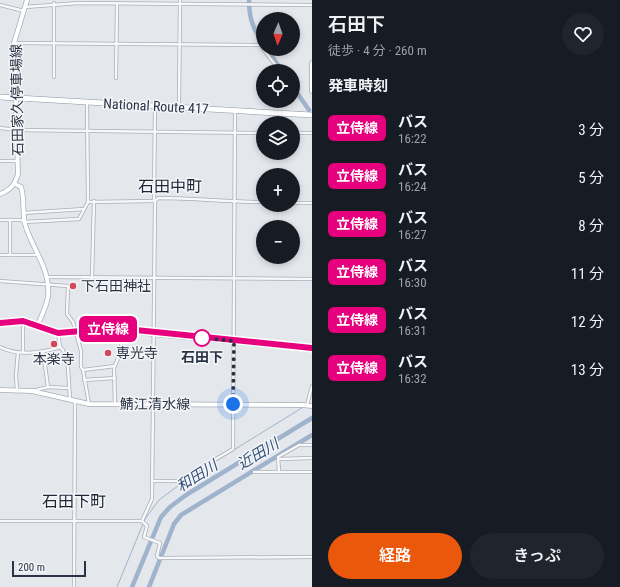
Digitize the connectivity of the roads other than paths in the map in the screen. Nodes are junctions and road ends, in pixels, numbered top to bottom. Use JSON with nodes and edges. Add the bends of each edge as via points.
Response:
{"nodes":[{"id":1,"x":27,"y":0,"type":"edge"},
{"id":2,"x":180,"y":0,"type":"edge"},
{"id":3,"x":79,"y":2,"type":"edge"},
{"id":4,"x":54,"y":3,"type":"junction"},
{"id":5,"x":117,"y":4,"type":"junction"},
{"id":6,"x":180,"y":4,"type":"junction"},
{"id":7,"x":0,"y":5,"type":"edge"},
{"id":8,"x":312,"y":5,"type":"edge"},
{"id":9,"x":24,"y":9,"type":"junction"},
{"id":10,"x":14,"y":42,"type":"junction"},
{"id":11,"x":54,"y":43,"type":"junction"},
{"id":12,"x":116,"y":44,"type":"junction"},
{"id":13,"x":180,"y":44,"type":"junction"},
{"id":14,"x":256,"y":45,"type":"edge"},
{"id":15,"x":268,"y":56,"type":"edge"},
{"id":16,"x":312,"y":63,"type":"edge"},
{"id":17,"x":275,"y":64,"type":"edge"},
{"id":18,"x":54,"y":77,"type":"dead end"},
{"id":19,"x":116,"y":78,"type":"dead end"},
{"id":20,"x":312,"y":83,"type":"edge"},
{"id":21,"x":312,"y":91,"type":"edge"},
{"id":22,"x":0,"y":97,"type":"edge"},
{"id":23,"x":16,"y":98,"type":"junction"},
{"id":24,"x":87,"y":102,"type":"junction"},
{"id":25,"x":155,"y":106,"type":"junction"},
{"id":26,"x":179,"y":107,"type":"junction"},
{"id":27,"x":235,"y":110,"type":"junction"},
{"id":28,"x":312,"y":115,"type":"edge"},
{"id":29,"x":0,"y":128,"type":"edge"},
{"id":30,"x":17,"y":130,"type":"junction"},
{"id":31,"x":87,"y":131,"type":"junction"},
{"id":32,"x":154,"y":132,"type":"junction"},
{"id":33,"x":235,"y":132,"type":"junction"},
{"id":34,"x":256,"y":133,"type":"edge"},
{"id":35,"x":300,"y":133,"type":"edge"},
{"id":36,"x":312,"y":133,"type":"edge"},
{"id":37,"x":0,"y":161,"type":"edge"},
{"id":38,"x":17,"y":161,"type":"junction"},
{"id":39,"x":15,"y":184,"type":"junction"},
{"id":40,"x":0,"y":194,"type":"edge"},
{"id":41,"x":94,"y":201,"type":"junction"},
{"id":42,"x":155,"y":201,"type":"junction"},
{"id":43,"x":88,"y":202,"type":"junction"},
{"id":44,"x":236,"y":202,"type":"junction"},
{"id":45,"x":256,"y":202,"type":"edge"},
{"id":46,"x":300,"y":203,"type":"edge"},
{"id":47,"x":312,"y":203,"type":"edge"},
{"id":48,"x":85,"y":209,"type":"junction"},
{"id":49,"x":23,"y":213,"type":"junction"},
{"id":50,"x":0,"y":220,"type":"edge"},
{"id":51,"x":10,"y":220,"type":"junction"},
{"id":52,"x":24,"y":222,"type":"junction"},
{"id":53,"x":10,"y":254,"type":"junction"},
{"id":54,"x":0,"y":255,"type":"edge"},
{"id":55,"x":38,"y":255,"type":"junction"},
{"id":56,"x":47,"y":278,"type":"junction"},
{"id":57,"x":92,"y":278,"type":"junction"},
{"id":58,"x":153,"y":279,"type":"junction"},
{"id":59,"x":234,"y":279,"type":"junction"},
{"id":60,"x":312,"y":279,"type":"edge"},
{"id":61,"x":0,"y":281,"type":"edge"},
{"id":62,"x":48,"y":284,"type":"junction"},
{"id":63,"x":23,"y":321,"type":"junction"},
{"id":64,"x":0,"y":323,"type":"edge"},
{"id":65,"x":38,"y":325,"type":"junction"},
{"id":66,"x":121,"y":329,"type":"junction"},
{"id":67,"x":58,"y":333,"type":"junction"},
{"id":68,"x":76,"y":333,"type":"junction"},
{"id":69,"x":153,"y":334,"type":"junction"},
{"id":70,"x":234,"y":341,"type":"junction"},
{"id":71,"x":0,"y":347,"type":"edge"},
{"id":72,"x":60,"y":347,"type":"junction"},
{"id":73,"x":312,"y":348,"type":"edge"},
{"id":74,"x":18,"y":352,"type":"junction"},
{"id":75,"x":23,"y":352,"type":"junction"},
{"id":76,"x":43,"y":352,"type":"junction"},
{"id":77,"x":115,"y":366,"type":"junction"},
{"id":78,"x":83,"y":370,"type":"junction"},
{"id":79,"x":115,"y":378,"type":"junction"},
{"id":80,"x":84,"y":380,"type":"junction"},
{"id":81,"x":312,"y":386,"type":"edge"},
{"id":82,"x":48,"y":387,"type":"junction"},
{"id":83,"x":68,"y":388,"type":"junction"},
{"id":84,"x":0,"y":390,"type":"edge"},
{"id":85,"x":17,"y":391,"type":"junction"},
{"id":86,"x":32,"y":391,"type":"junction"},
{"id":87,"x":70,"y":401,"type":"junction"},
{"id":88,"x":75,"y":402,"type":"junction"},
{"id":89,"x":89,"y":404,"type":"junction"},
{"id":90,"x":153,"y":404,"type":"junction"},
{"id":91,"x":233,"y":404,"type":"junction"},
{"id":92,"x":115,"y":405,"type":"junction"},
{"id":93,"x":310,"y":406,"type":"edge"},
{"id":94,"x":312,"y":445,"type":"edge"},
{"id":95,"x":312,"y":458,"type":"edge"},
{"id":96,"x":278,"y":459,"type":"junction"},
{"id":97,"x":254,"y":472,"type":"dead end"},
{"id":98,"x":279,"y":472,"type":"junction"},
{"id":99,"x":312,"y":472,"type":"edge"},
{"id":100,"x":152,"y":480,"type":"junction"},
{"id":101,"x":0,"y":521,"type":"edge"},
{"id":102,"x":74,"y":521,"type":"junction"},
{"id":103,"x":142,"y":521,"type":"junction"},
{"id":104,"x":312,"y":557,"type":"edge"},
{"id":105,"x":74,"y":587,"type":"edge"}],
"edges":[{"from":1,"to":9,"type":"main road","name":"石田家久停車場線"},
{"from":2,"to":6,"type":"street"},
{"from":3,"to":4,"type":"street"},
{"from":3,"to":5,"type":"street"},
{"from":4,"to":9,"type":"street"},
{"from":4,"to":11,"type":"street"},
{"from":5,"to":6,"type":"street"},
{"from":5,"to":12,"type":"street"},
{"from":6,"to":8,"type":"street"},
{"from":6,"to":13,"type":"street"},
{"from":7,"to":9,"type":"street"},
{"from":9,"to":10,"type":"main road","name":"石田家久停車場線"},
{"from":10,"to":11,"type":"street"},
{"from":10,"to":23,"type":"main road","name":"石田家久停車場線"},
{"from":11,"to":12,"type":"street"},
{"from":11,"to":18,"type":"street"},
{"from":12,"to":13,"type":"street"},
{"from":12,"to":19,"type":"street"},
{"from":13,"to":14,"type":"street"},
{"from":13,"to":26,"type":"street"},
{"from":15,"to":17,"type":"street"},
{"from":16,"to":20,"type":"main road"},
{"from":20,"to":21,"type":"main road"},
{"from":22,"to":23,"type":"highway","name":"National Route 417"},
{"from":23,"to":24,"type":"highway","name":"National Route 417"},
{"from":23,"to":30,"type":"main road","name":"石田家久停車場線"},
{"from":24,"to":25,"type":"highway","name":"National Route 417"},
{"from":24,"to":31,"type":"street"},
{"from":25,"to":26,"type":"highway","name":"National Route 417"},
{"from":25,"to":32,"type":"street"},
{"from":26,"to":27,"type":"highway","name":"National Route 417"},
{"from":27,"to":28,"type":"highway","name":"National Route 417"},
{"from":27,"to":33,"type":"street"},
{"from":29,"to":30,"type":"street"},
{"from":30,"to":31,"type":"street"},
{"from":30,"to":38,"type":"main road","name":"石田家久停車場線"},
{"from":31,"to":32,"type":"street"},
{"from":31,"to":43,"type":"street"},
{"from":32,"to":33,"type":"street"},
{"from":32,"to":42,"type":"street"},
{"from":33,"to":34,"type":"street"},
{"from":33,"to":44,"type":"street"},
{"from":35,"to":36,"type":"street"},
{"from":37,"to":38,"type":"street"},
{"from":38,"to":39,"type":"main road","name":"石田家久停車場線","via":[[18,174]]},
{"from":39,"to":40,"type":"main road"},
{"from":39,"to":49,"type":"main road","via":[[21,187]]},
{"from":41,"to":42,"type":"street"},
{"from":41,"to":43,"type":"street"},
{"from":41,"to":57,"type":"street"},
{"from":42,"to":44,"type":"street","via":[[158,198],[198,198]]},
{"from":42,"to":58,"type":"street"},
{"from":43,"to":48,"type":"street"},
{"from":44,"to":45,"type":"street"},
{"from":44,"to":59,"type":"street"},
{"from":46,"to":47,"type":"street"},
{"from":48,"to":49,"type":"street"},
{"from":48,"to":52,"type":"street","via":[[79,219]]},
{"from":49,"to":52,"type":"main road"},
{"from":50,"to":51,"type":"street"},
{"from":51,"to":52,"type":"street"},
{"from":51,"to":53,"type":"street"},
{"from":52,"to":55,"type":"main road"},
{"from":53,"to":54,"type":"street"},
{"from":53,"to":55,"type":"street"},
{"from":55,"to":56,"type":"main road"},
{"from":56,"to":57,"type":"street"},
{"from":56,"to":62,"type":"main road"},
{"from":57,"to":58,"type":"street"},
{"from":58,"to":59,"type":"street"},
{"from":58,"to":69,"type":"street"},
{"from":59,"to":60,"type":"street"},
{"from":59,"to":70,"type":"street"},
{"from":61,"to":62,"type":"street"},
{"from":62,"to":65,"type":"main road","via":[[47,302]]},
{"from":62,"to":68,"type":"street","via":[[68,286],[67,314]]},
{"from":63,"to":64,"type":"main road"},
{"from":63,"to":65,"type":"main road"},
{"from":63,"to":75,"type":"street"},
{"from":65,"to":67,"type":"main road"},
{"from":66,"to":68,"type":"main road"},
{"from":66,"to":69,"type":"main road"},
{"from":66,"to":77,"type":"street","via":[[121,351]]},
{"from":67,"to":68,"type":"main road"},
{"from":67,"to":72,"type":"street"},
{"from":68,"to":78,"type":"street"},
{"from":69,"to":70,"type":"main road"},
{"from":69,"to":90,"type":"street"},
{"from":70,"to":73,"type":"main road"},
{"from":70,"to":91,"type":"street"},
{"from":71,"to":74,"type":"street"},
{"from":72,"to":76,"type":"street"},
{"from":72,"to":83,"type":"street","via":[[68,367]]},
{"from":74,"to":75,"type":"street"},
{"from":74,"to":85,"type":"street"},
{"from":75,"to":76,"type":"street"},
{"from":76,"to":82,"type":"street"},
{"from":77,"to":78,"type":"street"},
{"from":77,"to":79,"type":"street"},
{"from":78,"to":80,"type":"street"},
{"from":79,"to":80,"type":"street"},
{"from":79,"to":92,"type":"street"},
{"from":80,"to":89,"type":"street"},
{"from":81,"to":93,"type":"street"},
{"from":82,"to":83,"type":"street"},
{"from":82,"to":86,"type":"street"},
{"from":83,"to":87,"type":"street"},
{"from":84,"to":85,"type":"main road","name":"鯖江清水線"},
{"from":85,"to":86,"type":"main road","name":"鯖江清水線"},
{"from":86,"to":87,"type":"main road","name":"鯖江清水線"},
{"from":87,"to":88,"type":"main road","name":"鯖江清水線"},
{"from":88,"to":89,"type":"main road","name":"鯖江清水線"},
{"from":88,"to":102,"type":"street"},
{"from":89,"to":92,"type":"main road","name":"鯖江清水線"},
{"from":90,"to":91,"type":"main road","name":"鯖江清水線"},
{"from":90,"to":92,"type":"main road","name":"鯖江清水線"},
{"from":90,"to":100,"type":"street"},
{"from":91,"to":93,"type":"main road","name":"鯖江清水線"},
{"from":91,"to":100,"type":"street","via":[[233,449],[179,481]]},
{"from":94,"to":96,"type":"street","via":[[298,445]]},
{"from":95,"to":96,"type":"street"},
{"from":96,"to":98,"type":"street"},
{"from":97,"to":98,"type":"street"},
{"from":98,"to":99,"type":"street"},
{"from":100,"to":103,"type":"street","via":[[152,504]]},
{"from":101,"to":102,"type":"street"},
{"from":102,"to":103,"type":"street"},
{"from":102,"to":105,"type":"street"},
{"from":103,"to":104,"type":"street","via":[[147,526],[144,537],[160,543],[157,556],[159,558]]}]}
